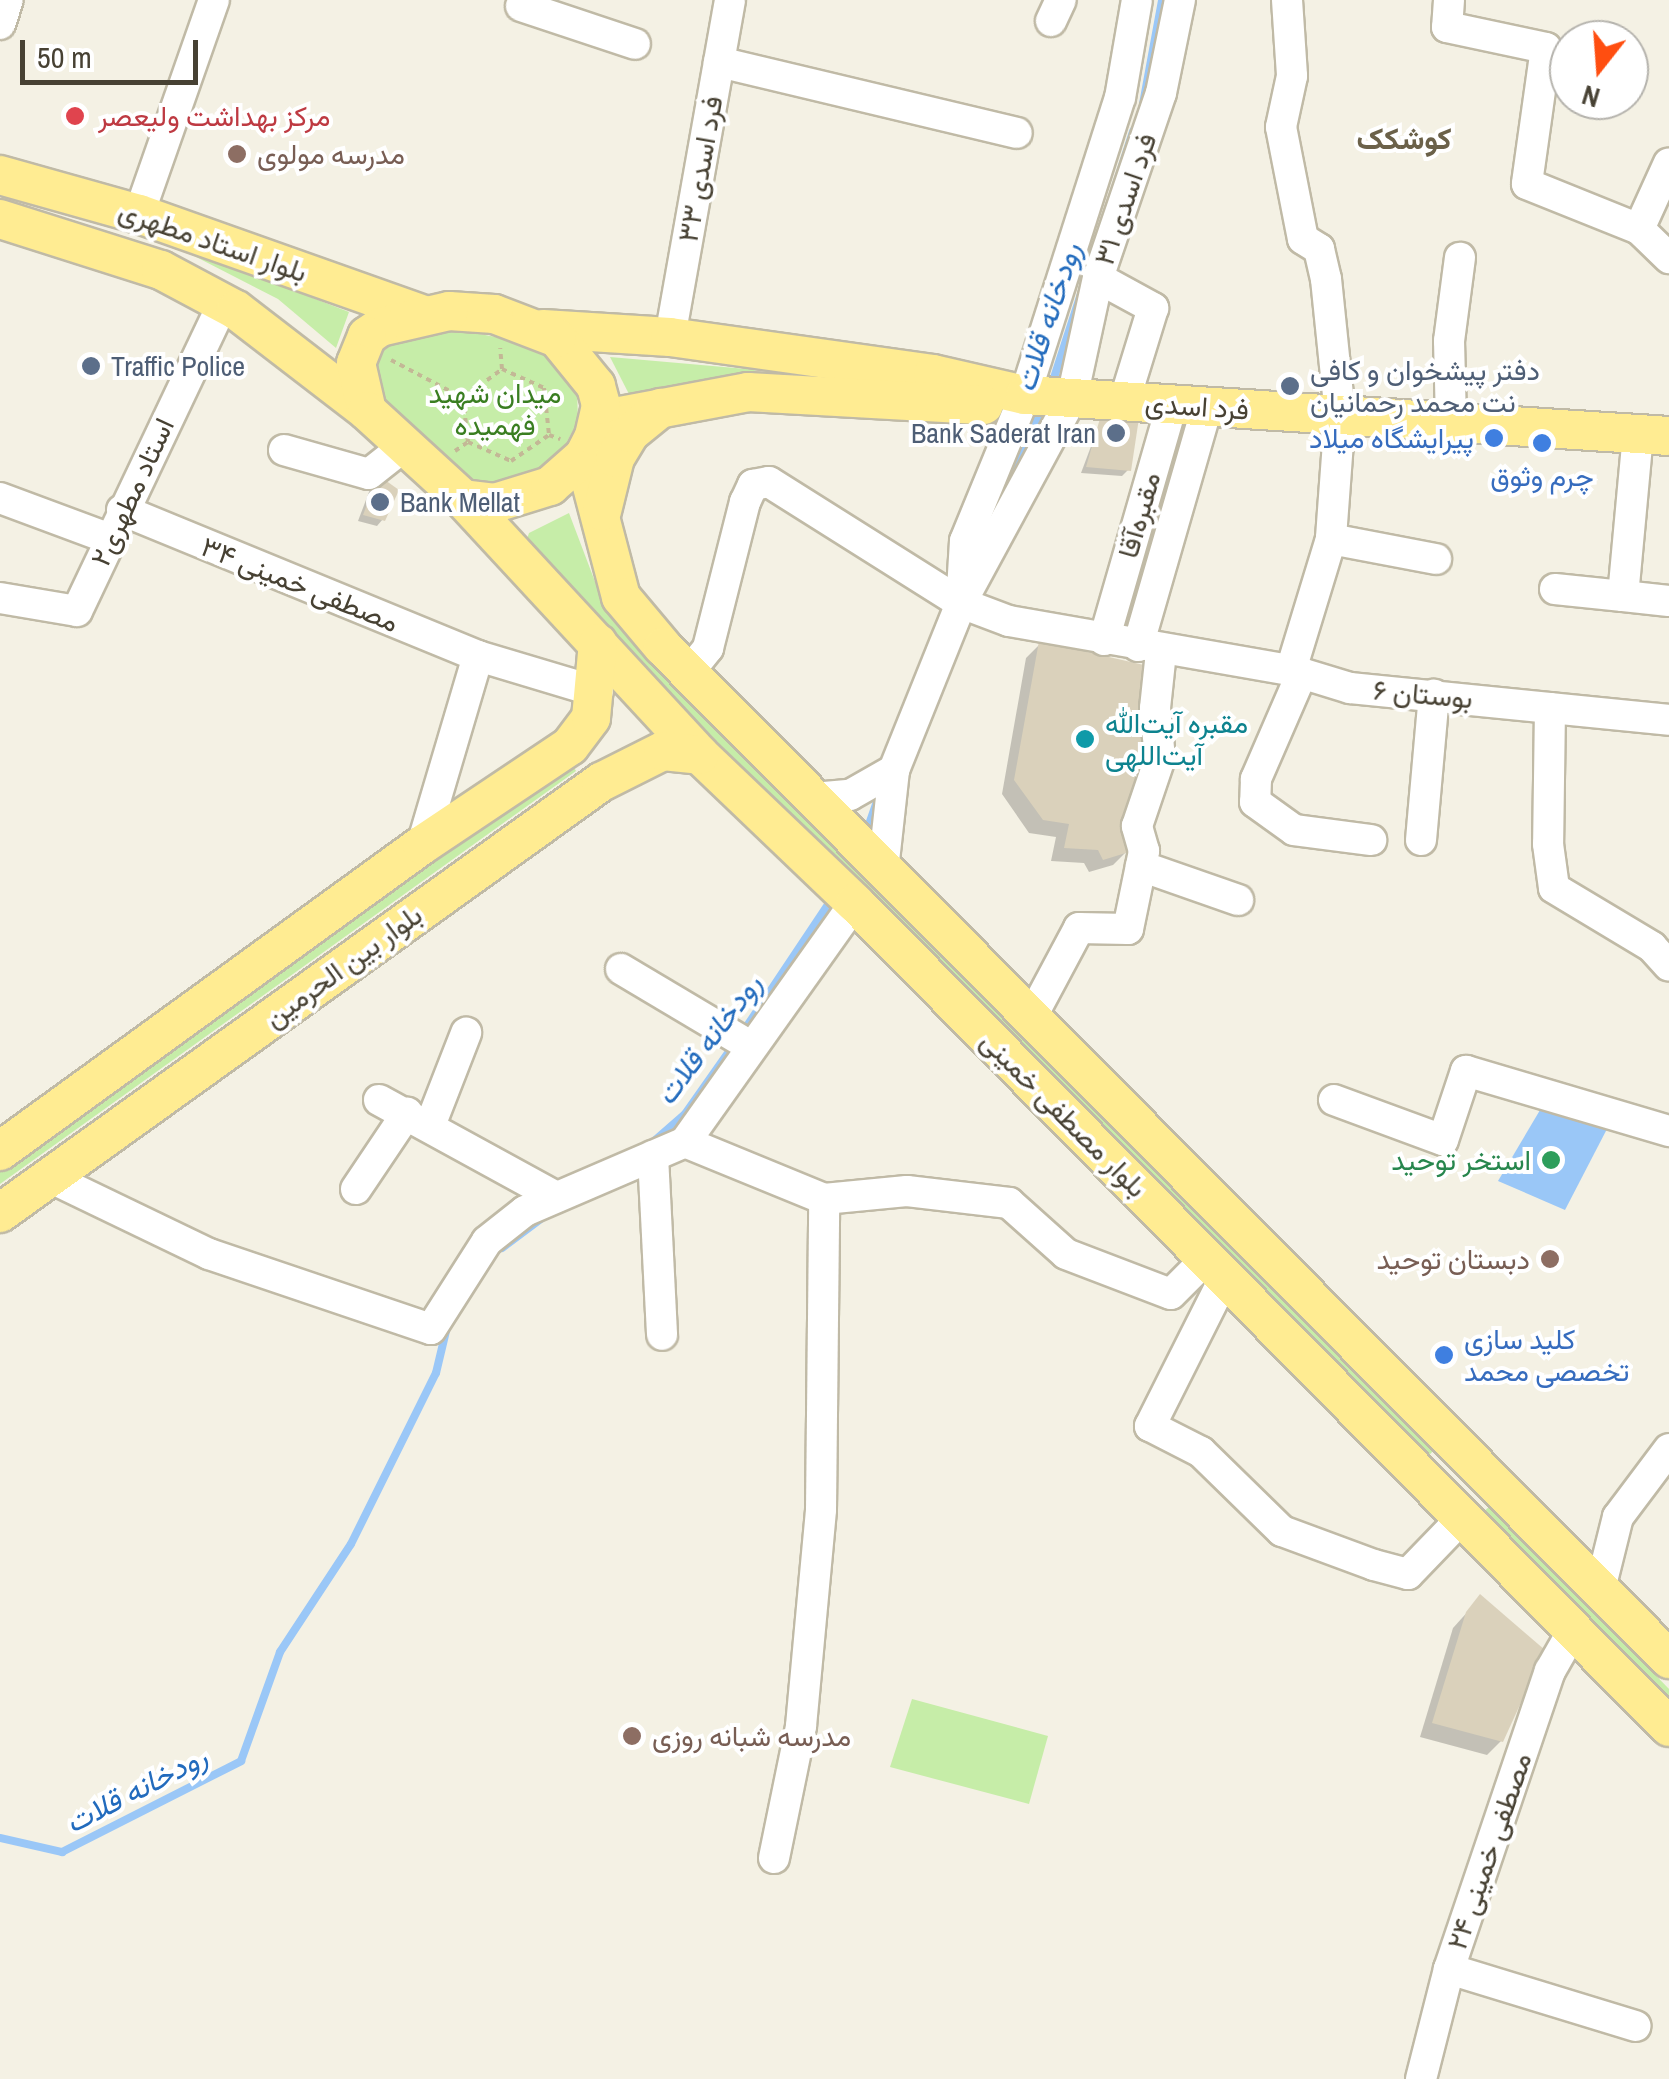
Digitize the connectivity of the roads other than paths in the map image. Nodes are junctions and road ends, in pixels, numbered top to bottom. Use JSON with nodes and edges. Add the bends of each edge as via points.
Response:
{"nodes":[{"id":1,"x":8,"y":0,"type":"edge"},
{"id":2,"x":214,"y":0,"type":"edge"},
{"id":3,"x":730,"y":0,"type":"edge"},
{"id":4,"x":1137,"y":0,"type":"edge"},
{"id":5,"x":1180,"y":0,"type":"edge"},
{"id":6,"x":1286,"y":0,"type":"edge"},
{"id":7,"x":1449,"y":0,"type":"edge"},
{"id":8,"x":516,"y":2,"type":"edge"},
{"id":9,"x":0,"y":24,"type":"edge"},
{"id":10,"x":636,"y":44,"type":"dead end"},
{"id":11,"x":719,"y":62,"type":"junction"},
{"id":12,"x":1016,"y":133,"type":"dead end"},
{"id":13,"x":1669,"y":163,"type":"edge"},
{"id":14,"x":0,"y":175,"type":"edge"},
{"id":15,"x":139,"y":214,"type":"junction"},
{"id":16,"x":0,"y":219,"type":"edge"},
{"id":17,"x":1639,"y":228,"type":"junction"},
{"id":18,"x":1460,"y":258,"type":"dead end"},
{"id":19,"x":1669,"y":258,"type":"edge"},
{"id":20,"x":1098,"y":278,"type":"junction"},
{"id":21,"x":222,"y":303,"type":"junction"},
{"id":22,"x":424,"y":315,"type":"junction"},
{"id":23,"x":541,"y":329,"type":"junction"},
{"id":24,"x":670,"y":337,"type":"junction"},
{"id":25,"x":1025,"y":396,"type":"junction"},
{"id":26,"x":1072,"y":398,"type":"junction"},
{"id":27,"x":1124,"y":402,"type":"junction"},
{"id":28,"x":663,"y":406,"type":"junction"},
{"id":29,"x":368,"y":410,"type":"junction"},
{"id":30,"x":1188,"y":412,"type":"junction"},
{"id":31,"x":1340,"y":415,"type":"junction"},
{"id":32,"x":599,"y":420,"type":"junction"},
{"id":33,"x":1451,"y":422,"type":"junction"},
{"id":34,"x":1654,"y":434,"type":"edge"},
{"id":35,"x":407,"y":444,"type":"junction"},
{"id":36,"x":284,"y":450,"type":"dead end"},
{"id":37,"x":573,"y":455,"type":"junction"},
{"id":38,"x":0,"y":498,"type":"edge"},
{"id":39,"x":463,"y":499,"type":"junction"},
{"id":40,"x":122,"y":510,"type":"junction"},
{"id":41,"x":601,"y":524,"type":"junction"},
{"id":42,"x":1332,"y":538,"type":"junction"},
{"id":43,"x":110,"y":539,"type":"junction"},
{"id":44,"x":1436,"y":559,"type":"dead end"},
{"id":45,"x":1556,"y":589,"type":"dead end"},
{"id":46,"x":1623,"y":596,"type":"junction"},
{"id":47,"x":0,"y":598,"type":"edge"},
{"id":48,"x":1669,"y":601,"type":"edge"},
{"id":49,"x":961,"y":603,"type":"junction"},
{"id":50,"x":1107,"y":628,"type":"junction"},
{"id":51,"x":598,"y":643,"type":"junction"},
{"id":52,"x":1156,"y":644,"type":"junction"},
{"id":53,"x":478,"y":656,"type":"junction"},
{"id":54,"x":1296,"y":672,"type":"junction"},
{"id":55,"x":688,"y":673,"type":"junction"},
{"id":56,"x":598,"y":692,"type":"junction"},
{"id":57,"x":1434,"y":695,"type":"junction"},
{"id":58,"x":1550,"y":708,"type":"junction"},
{"id":59,"x":1669,"y":720,"type":"edge"},
{"id":60,"x":570,"y":746,"type":"junction"},
{"id":61,"x":700,"y":755,"type":"junction"},
{"id":62,"x":894,"y":770,"type":"junction"},
{"id":63,"x":601,"y":782,"type":"junction"},
{"id":64,"x":813,"y":798,"type":"junction"},
{"id":65,"x":1371,"y":840,"type":"dead end"},
{"id":66,"x":1421,"y":840,"type":"dead end"},
{"id":67,"x":422,"y":844,"type":"junction"},
{"id":68,"x":1141,"y":866,"type":"junction"},
{"id":69,"x":882,"y":869,"type":"junction"},
{"id":70,"x":1238,"y":900,"type":"dead end"},
{"id":71,"x":854,"y":902,"type":"junction"},
{"id":72,"x":1669,"y":966,"type":"edge"},
{"id":73,"x":621,"y":969,"type":"dead end"},
{"id":74,"x":1032,"y":1018,"type":"junction"},
{"id":75,"x":466,"y":1033,"type":"dead end"},
{"id":76,"x":750,"y":1046,"type":"junction"},
{"id":77,"x":379,"y":1100,"type":"dead end"},
{"id":78,"x":1334,"y":1100,"type":"dead end"},
{"id":79,"x":419,"y":1118,"type":"junction"},
{"id":80,"x":1669,"y":1130,"type":"edge"},
{"id":81,"x":685,"y":1142,"type":"junction"},
{"id":82,"x":0,"y":1151,"type":"edge"},
{"id":83,"x":653,"y":1156,"type":"junction"},
{"id":84,"x":50,"y":1177,"type":"junction"},
{"id":85,"x":356,"y":1188,"type":"dead end"},
{"id":86,"x":556,"y":1198,"type":"junction"},
{"id":87,"x":824,"y":1199,"type":"junction"},
{"id":88,"x":0,"y":1213,"type":"edge"},
{"id":89,"x":1216,"y":1268,"type":"junction"},
{"id":90,"x":662,"y":1335,"type":"dead end"},
{"id":91,"x":1669,"y":1448,"type":"edge"},
{"id":92,"x":1472,"y":1460,"type":"junction"},
{"id":93,"x":1450,"y":1504,"type":"junction"},
{"id":94,"x":1600,"y":1589,"type":"junction"},
{"id":95,"x":1574,"y":1629,"type":"junction"},
{"id":96,"x":1669,"y":1659,"type":"edge"},
{"id":97,"x":1669,"y":1727,"type":"edge"},
{"id":98,"x":774,"y":1858,"type":"dead end"},
{"id":99,"x":1449,"y":1968,"type":"junction"},
{"id":100,"x":1635,"y":2026,"type":"dead end"},
{"id":101,"x":1420,"y":2079,"type":"edge"}],
"edges":[{"from":1,"to":9,"type":"street"},
{"from":2,"to":15,"type":"street"},
{"from":3,"to":11,"type":"street","name":"فرد اسدی ۳۳"},
{"from":4,"to":25,"type":"street","name":"فرد اسدی ۳۱","via":[[1120,98]]},
{"from":5,"to":20,"type":"street","name":"فرد اسدی ۳۱","via":[[1161,92]]},
{"from":6,"to":31,"type":"street","via":[[1292,76],[1281,127],[1302,239],[1318,248],[1326,279]]},
{"from":7,"to":17,"type":"street","via":[[1447,27],[1493,52],[1546,48],[1527,184]]},
{"from":8,"to":10,"type":"street"},
{"from":11,"to":12,"type":"street"},
{"from":11,"to":24,"type":"street","name":"فرد اسدی ۳۳"},
{"from":13,"to":17,"type":"street"},
{"from":14,"to":15,"type":"main road","name":"بلوار استاد مطهری"},
{"from":15,"to":22,"type":"main road","name":"بلوار استاد مطهری"},
{"from":16,"to":21,"type":"main road","name":"بلوار استاد مطهری","via":[[161,270]]},
{"from":17,"to":19,"type":"street"},
{"from":18,"to":33,"type":"street","via":[[1449,341]]},
{"from":20,"to":26,"type":"street","name":"فرد اسدی ۳۱"},
{"from":20,"to":27,"type":"street","via":[[1153,308]]},
{"from":21,"to":29,"type":"main road","name":"بلوار استاد مطهری"},
{"from":21,"to":40,"type":"street","name":"استاد مطهری۲"},
{"from":22,"to":23,"type":"main road","via":[[494,314]]},
{"from":22,"to":29,"type":"main road","via":[[380,327],[359,349],[358,380]]},
{"from":23,"to":24,"type":"main road","name":"فرد اسدی"},
{"from":23,"to":32,"type":"main road","via":[[585,364],[602,405]]},
{"from":24,"to":25,"type":"main road","name":"فرد اسدی","via":[[933,374]]},
{"from":25,"to":26,"type":"main road","name":"فرد اسدی"},
{"from":25,"to":28,"type":"main road","name":"فرد اسدی","via":[[985,405],[748,392]]},
{"from":25,"to":49,"type":"street","name":"فرد اسدی ۳۱","via":[[965,541]]},
{"from":26,"to":27,"type":"main road","name":"فرد اسدی"},
{"from":26,"to":49,"type":"street","name":"فرد اسدی ۳۱"},
{"from":27,"to":30,"type":"main road","name":"فرد اسدی"},
{"from":28,"to":32,"type":"main road","name":"فرد اسدی"},
{"from":28,"to":41,"type":"main road","via":[[630,433],[615,458],[604,482]]},
{"from":29,"to":35,"type":"main road"},
{"from":30,"to":31,"type":"main road","name":"فرد اسدی"},
{"from":30,"to":50,"type":"street","name":"مقبره‌آقا"},
{"from":30,"to":52,"type":"street","name":"مقبره‌آقا"},
{"from":31,"to":33,"type":"main road","name":"فرد اسدی"},
{"from":31,"to":42,"type":"street"},
{"from":32,"to":37,"type":"main road"},
{"from":33,"to":34,"type":"main road","name":"فرد اسدی"},
{"from":34,"to":46,"type":"street"},
{"from":35,"to":36,"type":"street","via":[[369,474]]},
{"from":35,"to":39,"type":"main road"},
{"from":37,"to":39,"type":"main road","via":[[530,496],[495,503]]},
{"from":37,"to":41,"type":"main road","name":"بلوار مصطفی خمینی"},
{"from":38,"to":43,"type":"street"},
{"from":39,"to":51,"type":"main road","name":"بلوار مصطفی خمینی"},
{"from":40,"to":43,"type":"street","name":"استاد مطهری۲"},
{"from":40,"to":53,"type":"street","name":"مصطفی خمینی ۳۴"},
{"from":41,"to":55,"type":"main road","name":"بلوار مصطفی خمینی","via":[[621,597]]},
{"from":42,"to":44,"type":"street"},
{"from":42,"to":54,"type":"street"},
{"from":43,"to":47,"type":"street","name":"استاد مطهری۲","via":[[76,611]]},
{"from":45,"to":46,"type":"street"},
{"from":46,"to":48,"type":"street"},
{"from":49,"to":50,"type":"street","via":[[1009,622]]},
{"from":49,"to":55,"type":"street","via":[[769,482],[753,485],[728,549],[708,648]]},
{"from":49,"to":62,"type":"street"},
{"from":50,"to":52,"type":"street"},
{"from":51,"to":56,"type":"main road","name":"بلوار بین الحرمین"},
{"from":51,"to":61,"type":"main road","name":"بلوار مصطفی خمینی"},
{"from":52,"to":54,"type":"street","name":"بوستان ۶"},
{"from":52,"to":68,"type":"street","name":"مقبره‌آقا","via":[[1160,758],[1137,826]]},
{"from":53,"to":56,"type":"street","name":"مصطفی خمینی ۳۴"},
{"from":53,"to":67,"type":"street"},
{"from":54,"to":57,"type":"street","name":"بوستان ۶","via":[[1350,688]]},
{"from":54,"to":65,"type":"street","via":[[1256,779],[1255,802],[1294,830]]},
{"from":55,"to":64,"type":"main road","name":"بلوار مصطفی خمینی"},
{"from":56,"to":60,"type":"main road","name":"بلوار بین الحرمین","via":[[591,718]]},
{"from":57,"to":58,"type":"street","name":"بوستان ۶"},
{"from":57,"to":66,"type":"street"},
{"from":58,"to":59,"type":"street","name":"بوستان ۶"},
{"from":58,"to":72,"type":"street","via":[[1554,888],[1652,947]]},
{"from":60,"to":63,"type":"main road"},
{"from":60,"to":67,"type":"main road","name":"بلوار بین الحرمین"},
{"from":61,"to":63,"type":"main road","name":"بلوار بین الحرمین","via":[[663,751]]},
{"from":61,"to":71,"type":"main road","name":"بلوار مصطفی خمینی"},
{"from":62,"to":64,"type":"street","via":[[850,796]]},
{"from":62,"to":69,"type":"street"},
{"from":63,"to":84,"type":"main road","name":"بلوار بین الحرمین"},
{"from":64,"to":69,"type":"main road","name":"بلوار مصطفی خمینی"},
{"from":67,"to":82,"type":"main road","name":"بلوار بین الحرمین"},
{"from":68,"to":70,"type":"street"},
{"from":68,"to":74,"type":"street","name":"مقبره‌آقا","via":[[1128,929],[1079,928]]},
{"from":69,"to":74,"type":"main road","name":"بلوار مصطفی خمینی"},
{"from":71,"to":76,"type":"street"},
{"from":71,"to":89,"type":"main road","name":"بلوار مصطفی خمینی"},
{"from":73,"to":76,"type":"street"},
{"from":74,"to":92,"type":"main road","name":"بلوار مصطفی خمینی"},
{"from":75,"to":79,"type":"street"},
{"from":76,"to":81,"type":"street"},
{"from":77,"to":79,"type":"street"},
{"from":78,"to":80,"type":"street","via":[[1443,1140],[1466,1071]]},
{"from":79,"to":85,"type":"street"},
{"from":79,"to":86,"type":"street"},
{"from":81,"to":83,"type":"street"},
{"from":81,"to":87,"type":"street"},
{"from":83,"to":86,"type":"street"},
{"from":83,"to":90,"type":"street"},
{"from":84,"to":86,"type":"street","via":[[209,1254],[431,1329],[487,1242]]},
{"from":84,"to":88,"type":"main road","name":"بلوار بین الحرمین"},
{"from":87,"to":89,"type":"street","via":[[906,1191],[1009,1203],[1066,1254],[1171,1294]]},
{"from":87,"to":98,"type":"street","via":[[822,1510],[802,1726]]},
{"from":89,"to":93,"type":"main road","name":"بلوار مصطفی خمینی"},
{"from":89,"to":93,"type":"street","via":[[1150,1426],[1201,1452],[1282,1532],[1408,1574]]},
{"from":91,"to":94,"type":"street","via":[[1618,1517]]},
{"from":92,"to":93,"type":"main road"},
{"from":92,"to":94,"type":"main road","name":"بلوار مصطفی خمینی"},
{"from":93,"to":95,"type":"main road","name":"بلوار مصطفی خمینی"},
{"from":94,"to":96,"type":"main road","name":"بلوار مصطفی خمینی"},
{"from":95,"to":97,"type":"main road","name":"بلوار مصطفی خمینی"},
{"from":95,"to":99,"type":"street","name":"مصطفی خمینی ۲۴","via":[[1550,1670]]},
{"from":99,"to":100,"type":"street"},
{"from":99,"to":101,"type":"street","name":"مصطفی خمینی ۲۴"}]}
